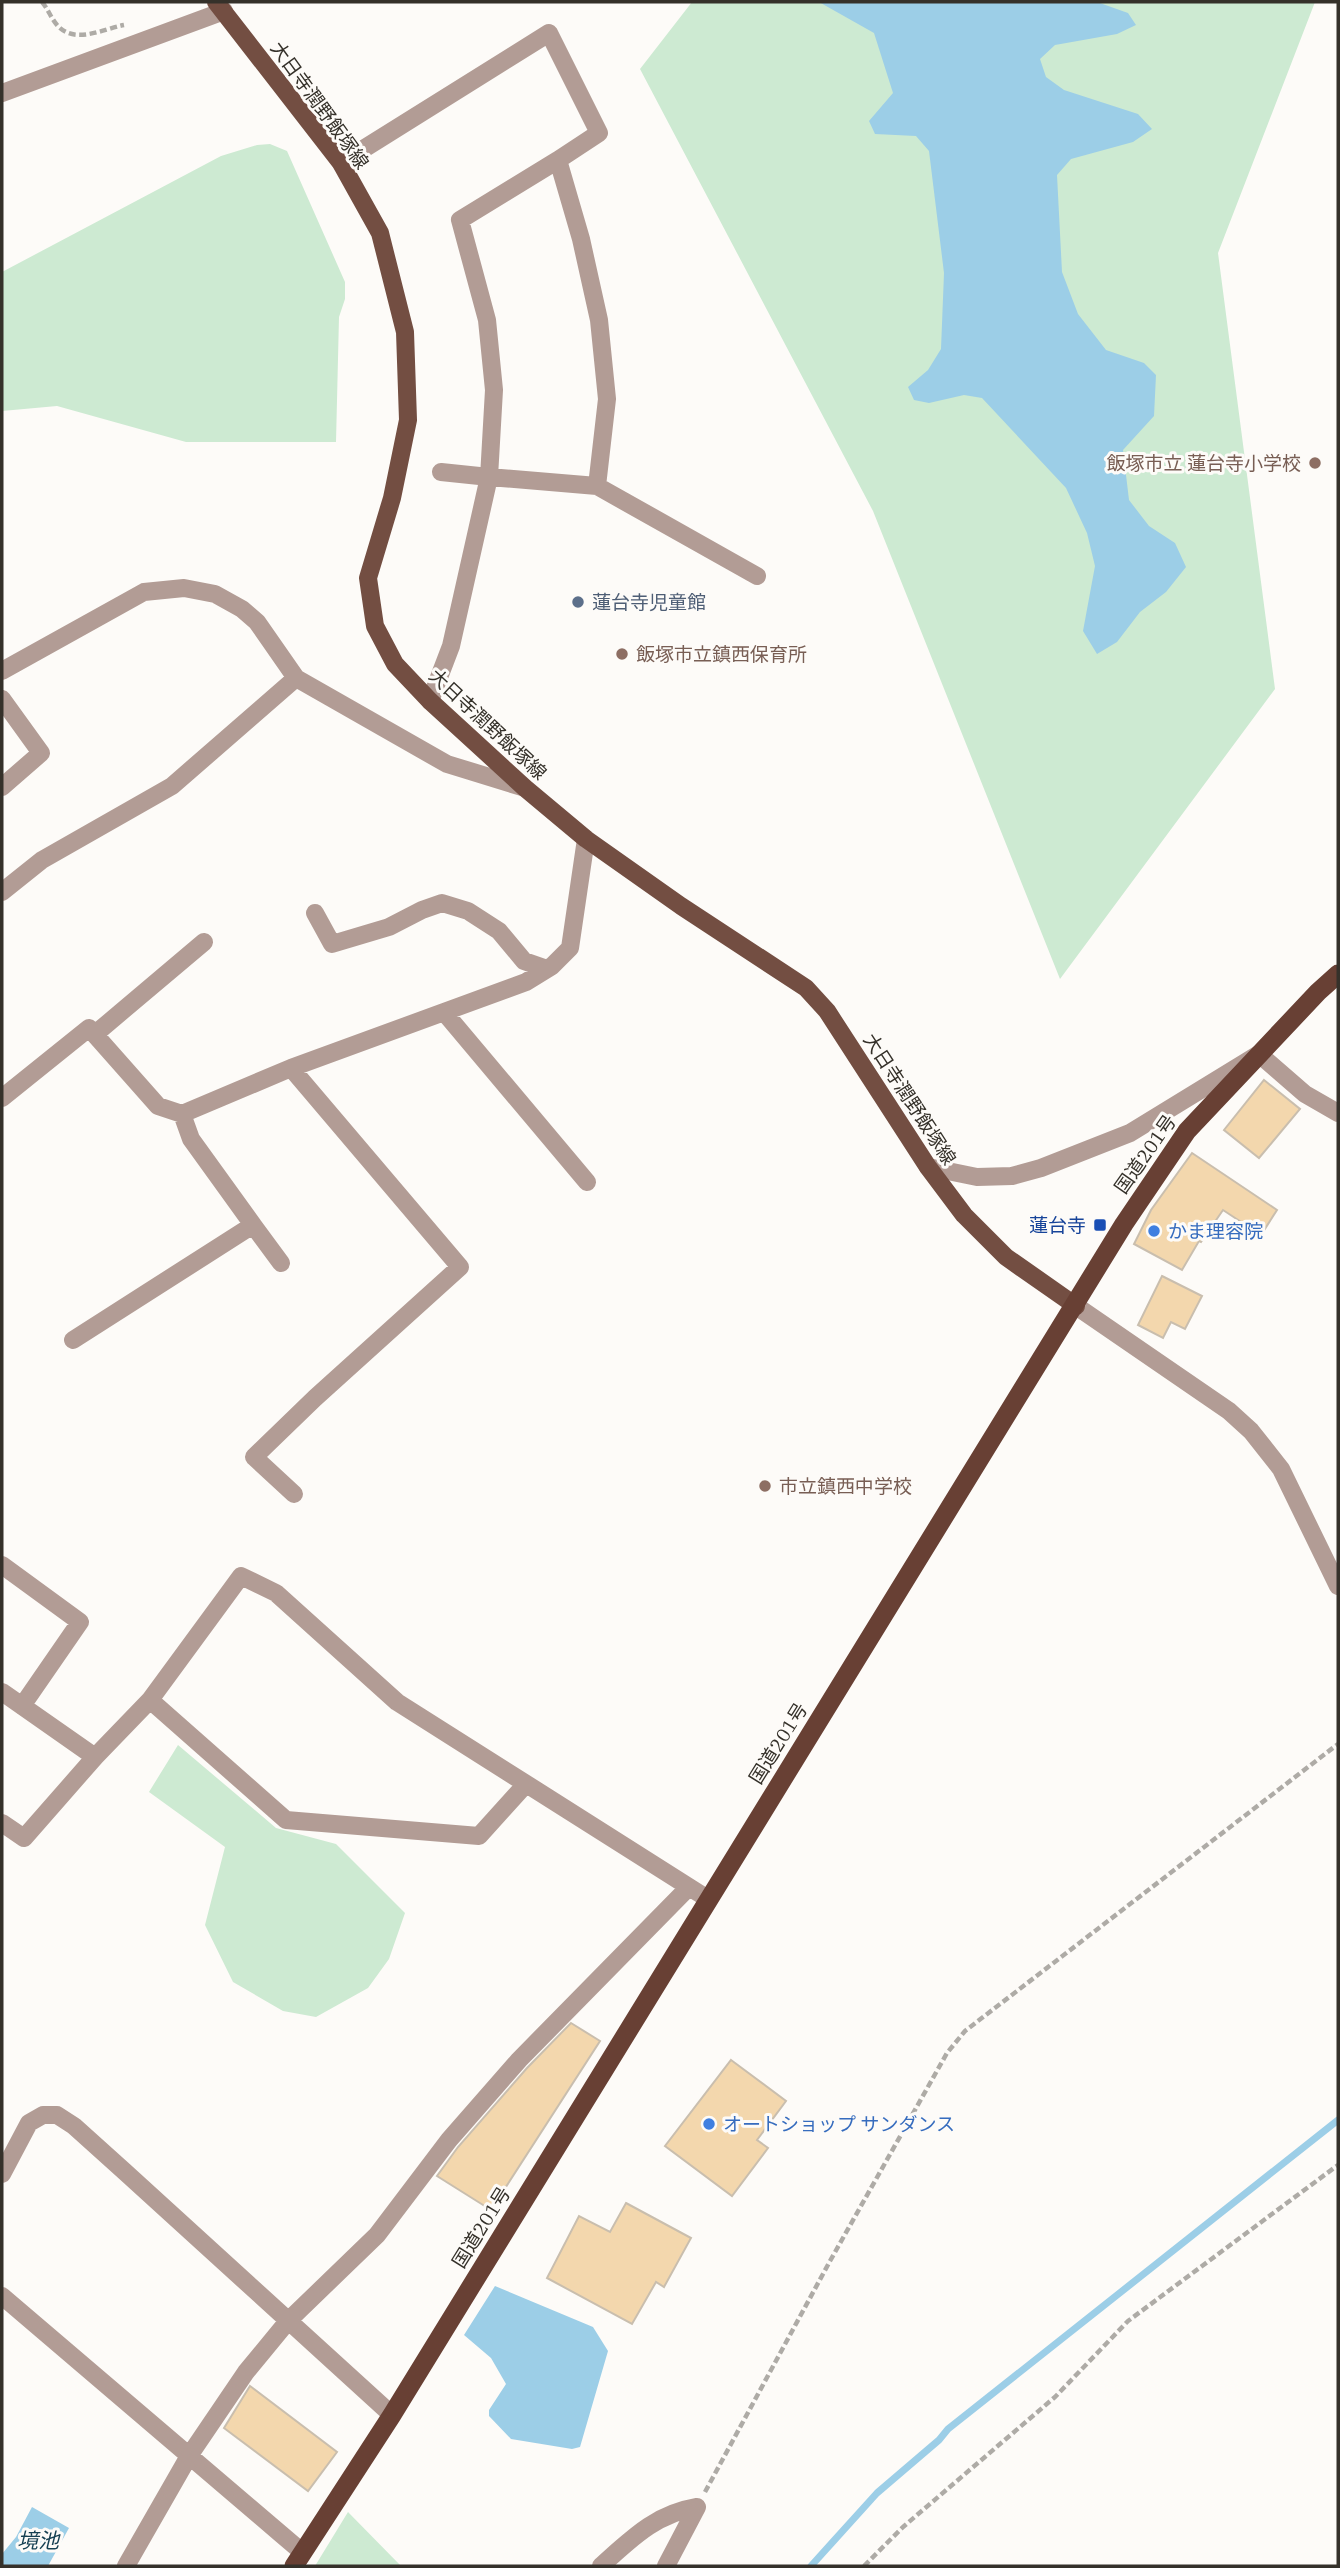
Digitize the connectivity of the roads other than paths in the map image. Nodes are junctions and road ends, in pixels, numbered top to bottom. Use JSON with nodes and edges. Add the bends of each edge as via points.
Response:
{"nodes":[{"id":1,"x":220,"y":7,"type":"edge"},
{"id":2,"x":2,"y":93,"type":"edge"},
{"id":3,"x":558,"y":160,"type":"junction"},
{"id":4,"x":341,"y":163,"type":"junction"},
{"id":5,"x":441,"y":472,"type":"dead end"},
{"id":6,"x":489,"y":477,"type":"junction"},
{"id":7,"x":597,"y":486,"type":"junction"},
{"id":8,"x":757,"y":576,"type":"dead end"},
{"id":9,"x":2,"y":671,"type":"edge"},
{"id":10,"x":296,"y":677,"type":"junction"},
{"id":11,"x":2,"y":699,"type":"edge"},
{"id":12,"x":430,"y":701,"type":"junction"},
{"id":13,"x":2,"y":787,"type":"edge"},
{"id":14,"x":524,"y":788,"type":"junction"},
{"id":15,"x":586,"y":839,"type":"junction"},
{"id":16,"x":2,"y":892,"type":"edge"},
{"id":17,"x":315,"y":913,"type":"dead end"},
{"id":18,"x":204,"y":942,"type":"dead end"},
{"id":19,"x":547,"y":969,"type":"junction"},
{"id":20,"x":1338,"y":974,"type":"edge"},
{"id":21,"x":444,"y":1012,"type":"junction"},
{"id":22,"x":95,"y":1034,"type":"junction"},
{"id":23,"x":1259,"y":1054,"type":"junction"},
{"id":24,"x":290,"y":1068,"type":"junction"},
{"id":25,"x":2,"y":1098,"type":"edge"},
{"id":26,"x":1338,"y":1113,"type":"edge"},
{"id":27,"x":182,"y":1114,"type":"junction"},
{"id":28,"x":928,"y":1167,"type":"junction"},
{"id":29,"x":587,"y":1182,"type":"dead end"},
{"id":30,"x":253,"y":1225,"type":"junction"},
{"id":31,"x":281,"y":1264,"type":"dead end"},
{"id":32,"x":1076,"y":1306,"type":"junction"},
{"id":33,"x":73,"y":1340,"type":"dead end"},
{"id":34,"x":294,"y":1494,"type":"dead end"},
{"id":35,"x":2,"y":1565,"type":"edge"},
{"id":36,"x":1338,"y":1586,"type":"edge"},
{"id":37,"x":2,"y":1692,"type":"edge"},
{"id":38,"x":150,"y":1700,"type":"junction"},
{"id":39,"x":22,"y":1706,"type":"junction"},
{"id":40,"x":95,"y":1757,"type":"junction"},
{"id":41,"x":526,"y":1784,"type":"junction"},
{"id":42,"x":2,"y":1823,"type":"edge"},
{"id":43,"x":689,"y":1887,"type":"junction"},
{"id":44,"x":708,"y":1899,"type":"junction"},
{"id":45,"x":2,"y":2174,"type":"edge"},
{"id":46,"x":2,"y":2296,"type":"edge"},
{"id":47,"x":288,"y":2321,"type":"junction"},
{"id":48,"x":392,"y":2415,"type":"junction"},
{"id":49,"x":189,"y":2456,"type":"junction"},
{"id":50,"x":298,"y":2559,"type":"edge"},
{"id":51,"x":125,"y":2566,"type":"edge"},
{"id":52,"x":601,"y":2566,"type":"edge"},
{"id":53,"x":666,"y":2566,"type":"edge"}],
"edges":[{"from":1,"to":2,"type":"street"},
{"from":1,"to":4,"type":"main road","name":"大日寺潤野飯塚線"},
{"from":3,"to":4,"type":"street","via":[[599,133],[549,33]]},
{"from":3,"to":6,"type":"street","via":[[460,220],[487,320],[495,390]]},
{"from":3,"to":7,"type":"street","via":[[599,320],[607,399]]},
{"from":4,"to":12,"type":"main road","name":"大日寺潤野飯塚線","via":[[380,233],[405,332],[408,420],[392,498],[368,578],[375,626],[395,664]]},
{"from":5,"to":6,"type":"street"},
{"from":6,"to":7,"type":"street"},
{"from":6,"to":12,"type":"street","via":[[451,646]]},
{"from":7,"to":8,"type":"street"},
{"from":9,"to":10,"type":"street","via":[[144,592],[184,588],[215,594],[242,609],[257,622]]},
{"from":10,"to":14,"type":"street","via":[[447,764]]},
{"from":10,"to":16,"type":"street","via":[[172,786],[42,860]]},
{"from":11,"to":13,"type":"street","via":[[41,753]]},
{"from":12,"to":14,"type":"main road","name":"大日寺潤野飯塚線"},
{"from":14,"to":15,"type":"main road","name":"大日寺潤野飯塚線"},
{"from":15,"to":19,"type":"street","via":[[570,947]]},
{"from":15,"to":28,"type":"main road","name":"大日寺潤野飯塚線","via":[[806,988],[827,1012]]},
{"from":17,"to":19,"type":"street","via":[[332,944],[389,927],[442,903],[468,911],[499,931],[524,961]]},
{"from":18,"to":22,"type":"street"},
{"from":19,"to":21,"type":"street","via":[[526,982]]},
{"from":20,"to":23,"type":"highway","name":"国道201号"},
{"from":21,"to":24,"type":"street"},
{"from":21,"to":29,"type":"street"},
{"from":22,"to":25,"type":"street","via":[[89,1028]]},
{"from":22,"to":27,"type":"street","via":[[158,1106]]},
{"from":23,"to":26,"type":"street","via":[[1305,1094]]},
{"from":23,"to":28,"type":"street","via":[[1130,1132],[1041,1168],[1012,1176],[977,1177]]},
{"from":23,"to":32,"type":"highway","name":"国道201号","via":[[1187,1131]]},
{"from":24,"to":27,"type":"street"},
{"from":24,"to":34,"type":"street","via":[[460,1267],[254,1457]]},
{"from":27,"to":30,"type":"street","via":[[191,1139]]},
{"from":28,"to":32,"type":"main road","name":"大日寺潤野飯塚線","via":[[964,1215],[1006,1257]]},
{"from":30,"to":31,"type":"street"},
{"from":30,"to":33,"type":"street"},
{"from":32,"to":36,"type":"street","via":[[1251,1431],[1281,1469]]},
{"from":32,"to":44,"type":"highway","name":"国道201号"},
{"from":35,"to":39,"type":"street","via":[[80,1622]]},
{"from":37,"to":39,"type":"street"},
{"from":38,"to":40,"type":"street"},
{"from":38,"to":41,"type":"street","via":[[286,1820],[479,1836]]},
{"from":38,"to":41,"type":"street","via":[[241,1576],[276,1593],[397,1702]]},
{"from":39,"to":40,"type":"street"},
{"from":40,"to":42,"type":"street","via":[[24,1838]]},
{"from":41,"to":43,"type":"street"},
{"from":43,"to":44,"type":"street"},
{"from":43,"to":47,"type":"street","via":[[519,2060],[449,2140],[377,2235]]},
{"from":44,"to":48,"type":"highway","name":"国道201号"},
{"from":45,"to":47,"type":"street","via":[[29,2123],[47,2114],[57,2115]]},
{"from":46,"to":49,"type":"street"},
{"from":47,"to":48,"type":"street"},
{"from":47,"to":49,"type":"street","via":[[246,2372]]},
{"from":48,"to":50,"type":"highway","name":"国道201号"},
{"from":49,"to":50,"type":"street"},
{"from":49,"to":51,"type":"street"},
{"from":52,"to":53,"type":"street","via":[[641,2529],[697,2507]]}]}
